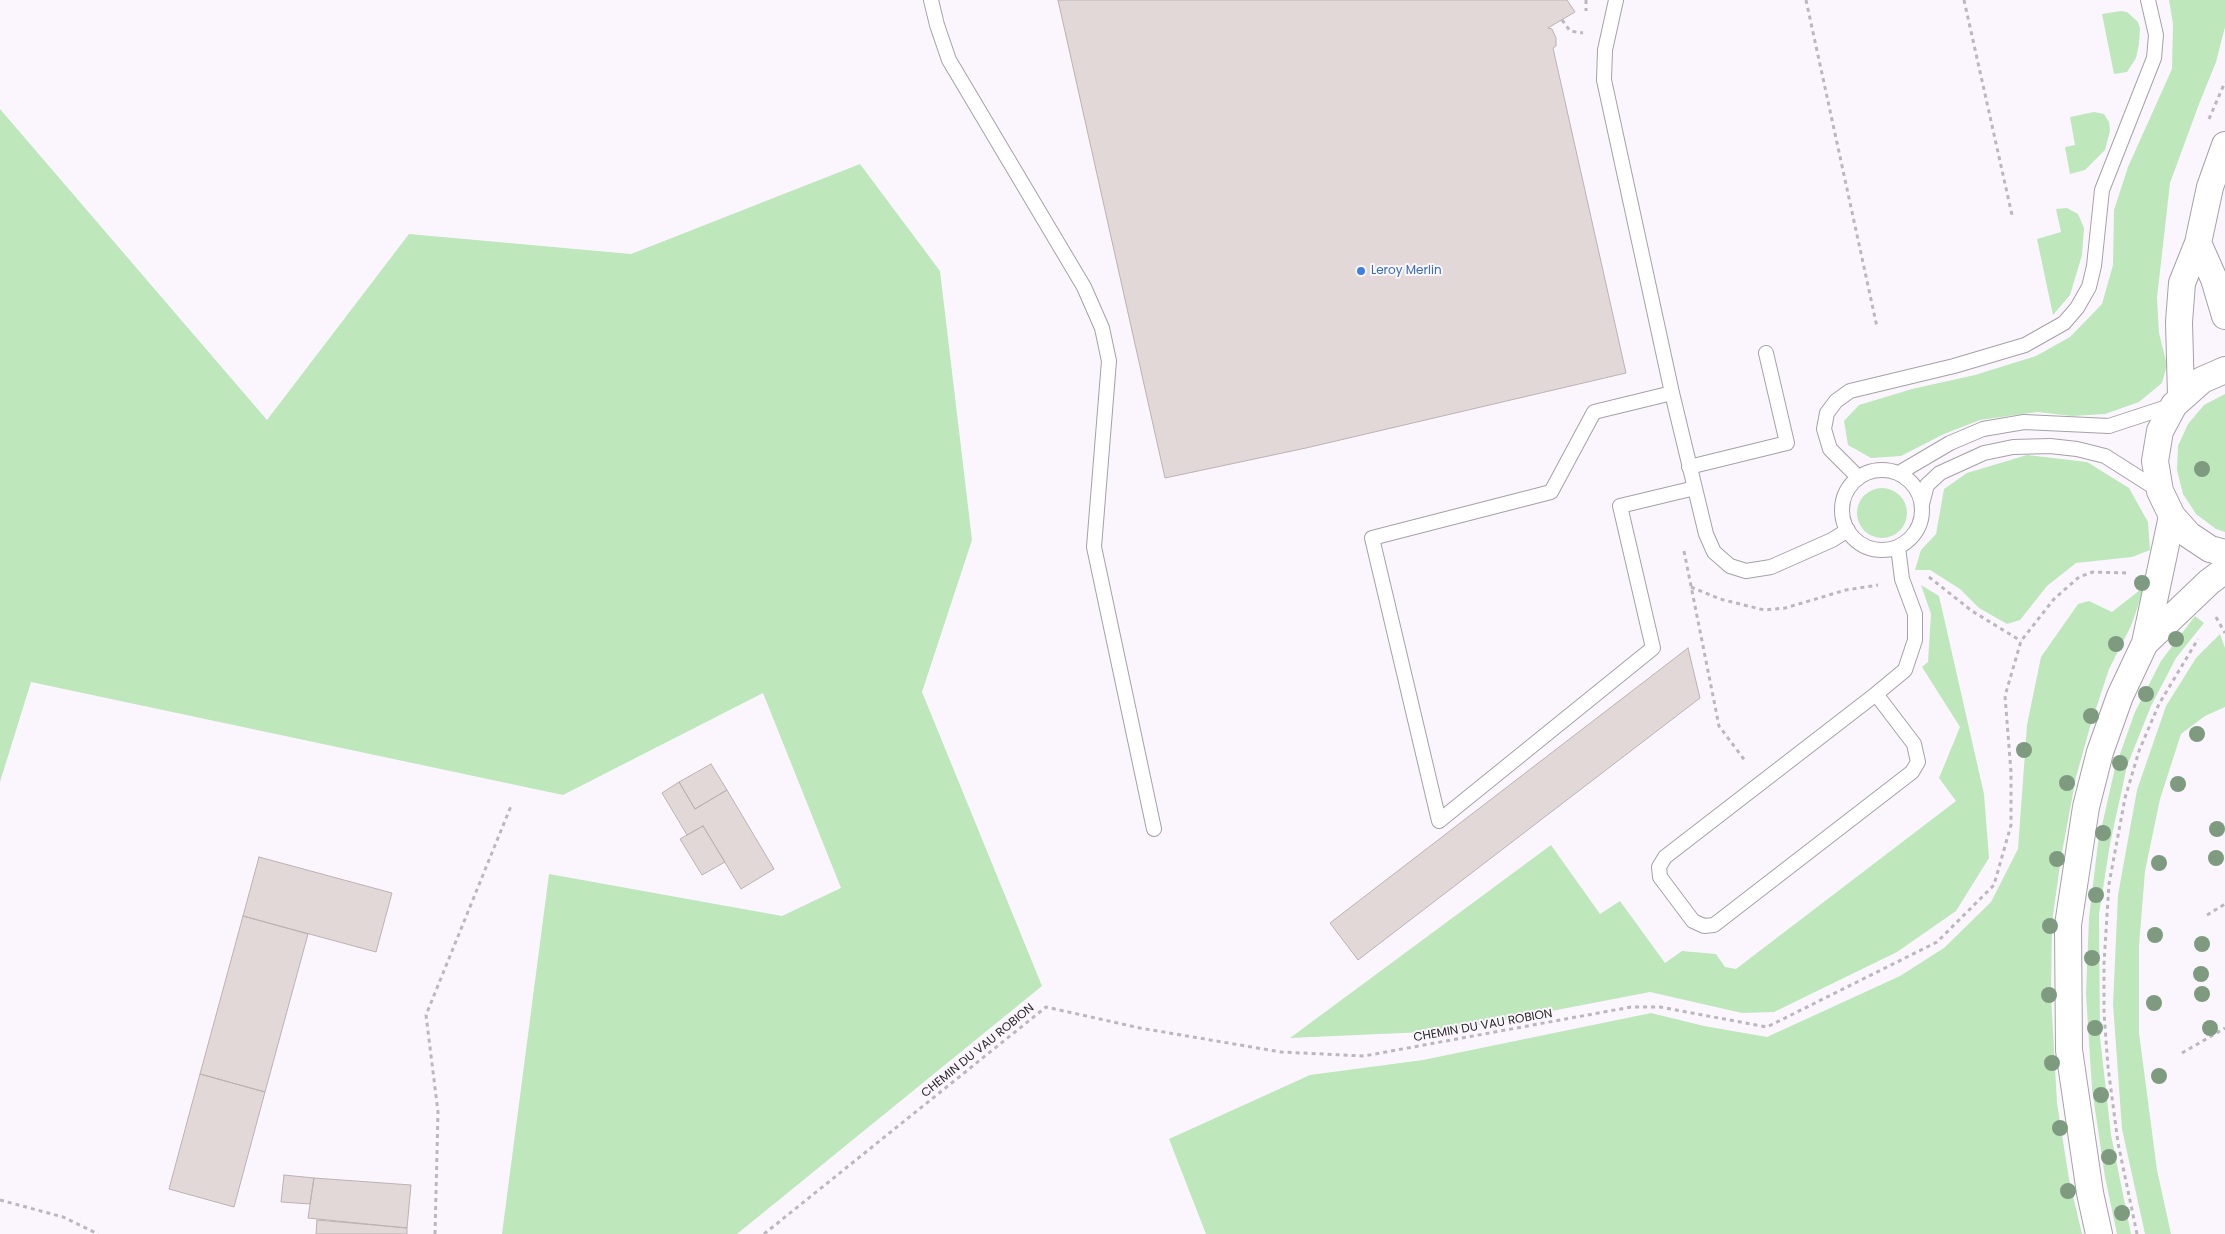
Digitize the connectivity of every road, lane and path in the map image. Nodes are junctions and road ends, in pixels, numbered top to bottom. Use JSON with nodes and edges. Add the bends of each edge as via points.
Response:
{"nodes":[{"id":1,"x":931,"y":0,"type":"edge"},
{"id":2,"x":1586,"y":0,"type":"edge"},
{"id":3,"x":1616,"y":0,"type":"edge"},
{"id":4,"x":1806,"y":0,"type":"edge"},
{"id":5,"x":1964,"y":0,"type":"edge"},
{"id":6,"x":2148,"y":0,"type":"edge"},
{"id":7,"x":1586,"y":17,"type":"dead end"},
{"id":8,"x":1562,"y":20,"type":"dead end"},
{"id":9,"x":1586,"y":25,"type":"dead end"},
{"id":10,"x":2225,"y":145,"type":"edge"},
{"id":11,"x":2012,"y":215,"type":"dead end"},
{"id":12,"x":2198,"y":243,"type":"junction"},
{"id":13,"x":2225,"y":316,"type":"edge"},
{"id":14,"x":1877,"y":327,"type":"dead end"},
{"id":15,"x":1766,"y":353,"type":"dead end"},
{"id":16,"x":2225,"y":370,"type":"edge"},
{"id":17,"x":1672,"y":393,"type":"junction"},
{"id":18,"x":2177,"y":400,"type":"junction"},
{"id":19,"x":1689,"y":467,"type":"junction"},
{"id":20,"x":1899,"y":473,"type":"junction"},
{"id":21,"x":1858,"y":477,"type":"junction"},
{"id":22,"x":1694,"y":488,"type":"junction"},
{"id":23,"x":2160,"y":492,"type":"junction"},
{"id":24,"x":1922,"y":504,"type":"junction"},
{"id":25,"x":2172,"y":516,"type":"junction"},
{"id":26,"x":1848,"y":530,"type":"junction"},
{"id":27,"x":1706,"y":534,"type":"junction"},
{"id":28,"x":1898,"y":547,"type":"junction"},
{"id":29,"x":2225,"y":553,"type":"edge"},
{"id":30,"x":2225,"y":570,"type":"edge"},
{"id":31,"x":2160,"y":578,"type":"junction"},
{"id":32,"x":1902,"y":579,"type":"junction"},
{"id":33,"x":1691,"y":586,"type":"junction"},
{"id":34,"x":2194,"y":597,"type":"junction"},
{"id":35,"x":2225,"y":617,"type":"edge"},
{"id":36,"x":2219,"y":619,"type":"junction"},
{"id":37,"x":2213,"y":623,"type":"dead end"},
{"id":38,"x":2225,"y":633,"type":"edge"},
{"id":39,"x":2201,"y":635,"type":"dead end"},
{"id":40,"x":2021,"y":640,"type":"junction"},
{"id":41,"x":2145,"y":643,"type":"junction"},
{"id":42,"x":1876,"y":694,"type":"junction"},
{"id":43,"x":1761,"y":783,"type":"junction"},
{"id":44,"x":511,"y":806,"type":"dead end"},
{"id":45,"x":1154,"y":830,"type":"dead end"},
{"id":46,"x":2225,"y":904,"type":"edge"},
{"id":47,"x":2207,"y":915,"type":"dead end"},
{"id":48,"x":2225,"y":1028,"type":"edge"},
{"id":49,"x":2182,"y":1053,"type":"dead end"},
{"id":50,"x":0,"y":1200,"type":"edge"},
{"id":51,"x":98,"y":1234,"type":"edge"},
{"id":52,"x":435,"y":1234,"type":"edge"},
{"id":53,"x":764,"y":1234,"type":"edge"},
{"id":54,"x":2099,"y":1234,"type":"edge"},
{"id":55,"x":2137,"y":1234,"type":"edge"}],
"edges":[{"from":1,"to":45,"type":"lane","via":[[949,60],[1084,287],[1102,328],[1108,361],[1094,547]]},
{"from":2,"to":7,"type":"path"},
{"from":3,"to":17,"type":"lane","via":[[1605,50],[1604,80]]},
{"from":4,"to":14,"type":"path"},
{"from":5,"to":11,"type":"path"},
{"from":6,"to":21,"type":"lane","via":[[2156,35],[2154,58],[2102,190],[2094,266],[2089,287],[2078,308],[2064,323],[2025,345],[1850,391],[1836,401],[1827,413],[1824,429],[1830,449]]},
{"from":8,"to":9,"type":"path","via":[[1570,31],[1585,33]]},
{"from":10,"to":12,"type":"street","via":[[2210,187]]},
{"from":12,"to":13,"type":"street","via":[[2214,279]]},
{"from":12,"to":18,"type":"street","via":[[2182,283]]},
{"from":15,"to":19,"type":"lane","via":[[1787,443]]},
{"from":16,"to":18,"type":"street","via":[[2202,380]]},
{"from":17,"to":19,"type":"lane"},
{"from":17,"to":22,"type":"lane","via":[[1594,412],[1551,492],[1372,538],[1438,820],[1653,648],[1620,506]]},
{"from":18,"to":20,"type":"lane","via":[[2109,426],[2024,422],[1983,429],[1950,443]]},
{"from":18,"to":23,"type":"street","via":[[2160,431],[2155,461]]},
{"from":19,"to":22,"type":"lane"},
{"from":20,"to":21,"type":"lane","via":[[1885,469]]},
{"from":20,"to":24,"type":"lane","via":[[1911,481]]},
{"from":21,"to":26,"type":"lane","via":[[1844,495],[1842,509]]},
{"from":22,"to":27,"type":"lane"},
{"from":23,"to":24,"type":"lane","via":[[2105,456],[2050,446],[2014,447],[1984,454],[1940,473],[1927,485]]},
{"from":23,"to":25,"type":"street"},
{"from":24,"to":28,"type":"lane","via":[[1923,514],[1918,528],[1910,540]]},
{"from":25,"to":29,"type":"street","via":[[2189,535],[2210,549]]},
{"from":25,"to":31,"type":"street"},
{"from":26,"to":27,"type":"lane","via":[[1771,567],[1746,571],[1730,566],[1714,552]]},
{"from":26,"to":28,"type":"lane","via":[[1862,545],[1875,550]]},
{"from":27,"to":33,"type":"path","via":[[1684,545]]},
{"from":28,"to":32,"type":"lane"},
{"from":30,"to":34,"type":"street"},
{"from":31,"to":40,"type":"path","via":[[2114,571],[2093,572],[2079,577],[2054,599]]},
{"from":31,"to":41,"type":"street"},
{"from":32,"to":33,"type":"path","via":[[1764,610],[1720,599]]},
{"from":32,"to":40,"type":"path","via":[[1933,579],[1972,611]]},
{"from":32,"to":42,"type":"lane","via":[[1915,614],[1915,640],[1904,670]]},
{"from":33,"to":43,"type":"path","via":[[1719,726]]},
{"from":34,"to":36,"type":"path"},
{"from":34,"to":41,"type":"street"},
{"from":35,"to":36,"type":"path"},
{"from":36,"to":37,"type":"path"},
{"from":36,"to":38,"type":"path"},
{"from":39,"to":55,"type":"path","via":[[2159,704],[2139,751],[2125,798],[2109,884],[2104,971],[2107,1058],[2118,1143]]},
{"from":40,"to":53,"type":"path","name":"CHEMIN DU VAU ROBION","via":[[2005,696],[2011,772],[2010,825],[1994,885],[1937,942],[1767,1027],[1660,1006],[1632,1008],[1364,1056],[1282,1052],[1140,1028],[1046,1007]]},
{"from":41,"to":54,"type":"street","via":[[2120,696],[2100,752],[2082,826],[2068,925],[2069,1050]]},
{"from":42,"to":43,"type":"lane"},
{"from":42,"to":43,"type":"lane","via":[[1914,744],[1918,762],[1912,772],[1714,925],[1704,926],[1693,921],[1660,878],[1659,866],[1665,857]]},
{"from":44,"to":52,"type":"path","via":[[426,1015],[438,1112]]},
{"from":46,"to":47,"type":"path"},
{"from":48,"to":49,"type":"path"},
{"from":50,"to":51,"type":"path","via":[[63,1217]]}]}
